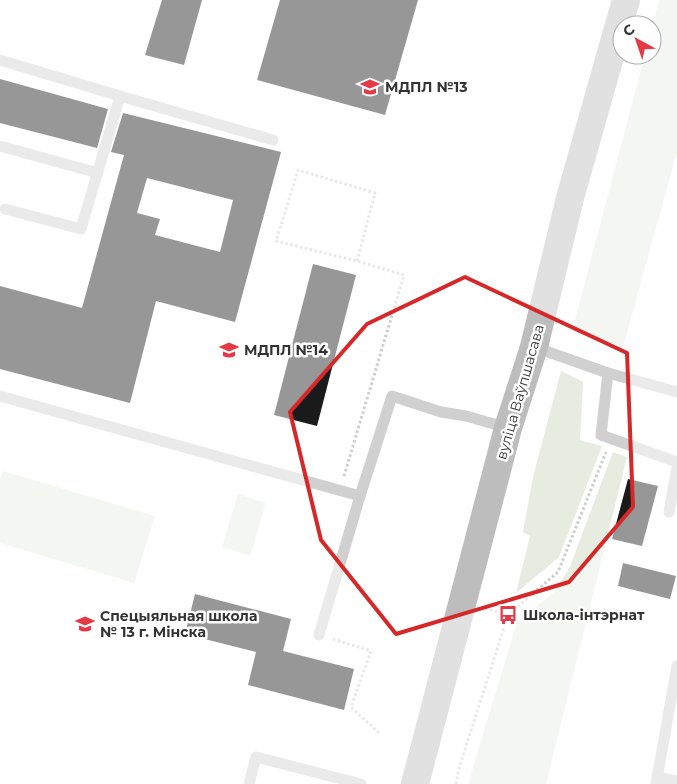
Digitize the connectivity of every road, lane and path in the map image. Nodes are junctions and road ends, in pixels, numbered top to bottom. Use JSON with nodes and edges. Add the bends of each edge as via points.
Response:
{"nodes":[{"id":1,"x":626,"y":0,"type":"edge"},
{"id":2,"x":0,"y":60,"type":"edge"},
{"id":3,"x":120,"y":96,"type":"junction"},
{"id":4,"x":273,"y":140,"type":"dead end"},
{"id":5,"x":0,"y":146,"type":"edge"},
{"id":6,"x":98,"y":173,"type":"junction"},
{"id":7,"x":6,"y":209,"type":"dead end"},
{"id":8,"x":357,"y":261,"type":"junction"},
{"id":9,"x":534,"y":347,"type":"junction"},
{"id":10,"x":608,"y":373,"type":"junction"},
{"id":11,"x":677,"y":392,"type":"edge"},
{"id":12,"x":0,"y":396,"type":"edge"},
{"id":13,"x":508,"y":428,"type":"junction"},
{"id":14,"x":611,"y":438,"type":"junction"},
{"id":15,"x":677,"y":462,"type":"edge"},
{"id":16,"x":677,"y":468,"type":"edge"},
{"id":17,"x":340,"y":490,"type":"junction"},
{"id":18,"x":360,"y":496,"type":"junction"},
{"id":19,"x":669,"y":512,"type":"dead end"},
{"id":20,"x":318,"y":634,"type":"joint"},
{"id":21,"x":677,"y":666,"type":"edge"},
{"id":22,"x":674,"y":703,"type":"edge"},
{"id":23,"x":380,"y":734,"type":"dead end"},
{"id":24,"x":657,"y":781,"type":"edge"},
{"id":25,"x":677,"y":781,"type":"edge"},
{"id":26,"x":249,"y":784,"type":"edge"},
{"id":27,"x":361,"y":784,"type":"edge"},
{"id":28,"x":415,"y":784,"type":"edge"},
{"id":29,"x":456,"y":784,"type":"edge"}],
"edges":[{"from":1,"to":9,"type":"main road","name":"вуліца Ваўпшасава","via":[[570,198]]},
{"from":2,"to":3,"type":"lane"},
{"from":3,"to":4,"type":"lane"},
{"from":3,"to":6,"type":"lane"},
{"from":5,"to":6,"type":"lane"},
{"from":6,"to":7,"type":"lane","via":[[81,229]]},
{"from":8,"to":8,"type":"path","via":[[276,241],[298,170],[375,194]]},
{"from":8,"to":17,"type":"path","via":[[404,275]]},
{"from":9,"to":10,"type":"lane"},
{"from":9,"to":13,"type":"main road","name":"вуліца Ваўпшасава"},
{"from":10,"to":11,"type":"lane"},
{"from":10,"to":14,"type":"lane","via":[[601,435]]},
{"from":12,"to":17,"type":"lane"},
{"from":13,"to":18,"type":"lane","via":[[392,396]]},
{"from":13,"to":28,"type":"main road","name":"вуліца Ваўпшасава"},
{"from":14,"to":15,"type":"lane"},
{"from":14,"to":29,"type":"path","via":[[558,572],[508,615]]},
{"from":16,"to":19,"type":"lane"},
{"from":17,"to":18,"type":"lane"},
{"from":18,"to":20,"type":"lane"},
{"from":20,"to":23,"type":"path","via":[[371,651],[351,707]]},
{"from":21,"to":22,"type":"lane"},
{"from":22,"to":24,"type":"lane"},
{"from":24,"to":25,"type":"lane"},
{"from":26,"to":27,"type":"lane","via":[[256,757]]}]}
